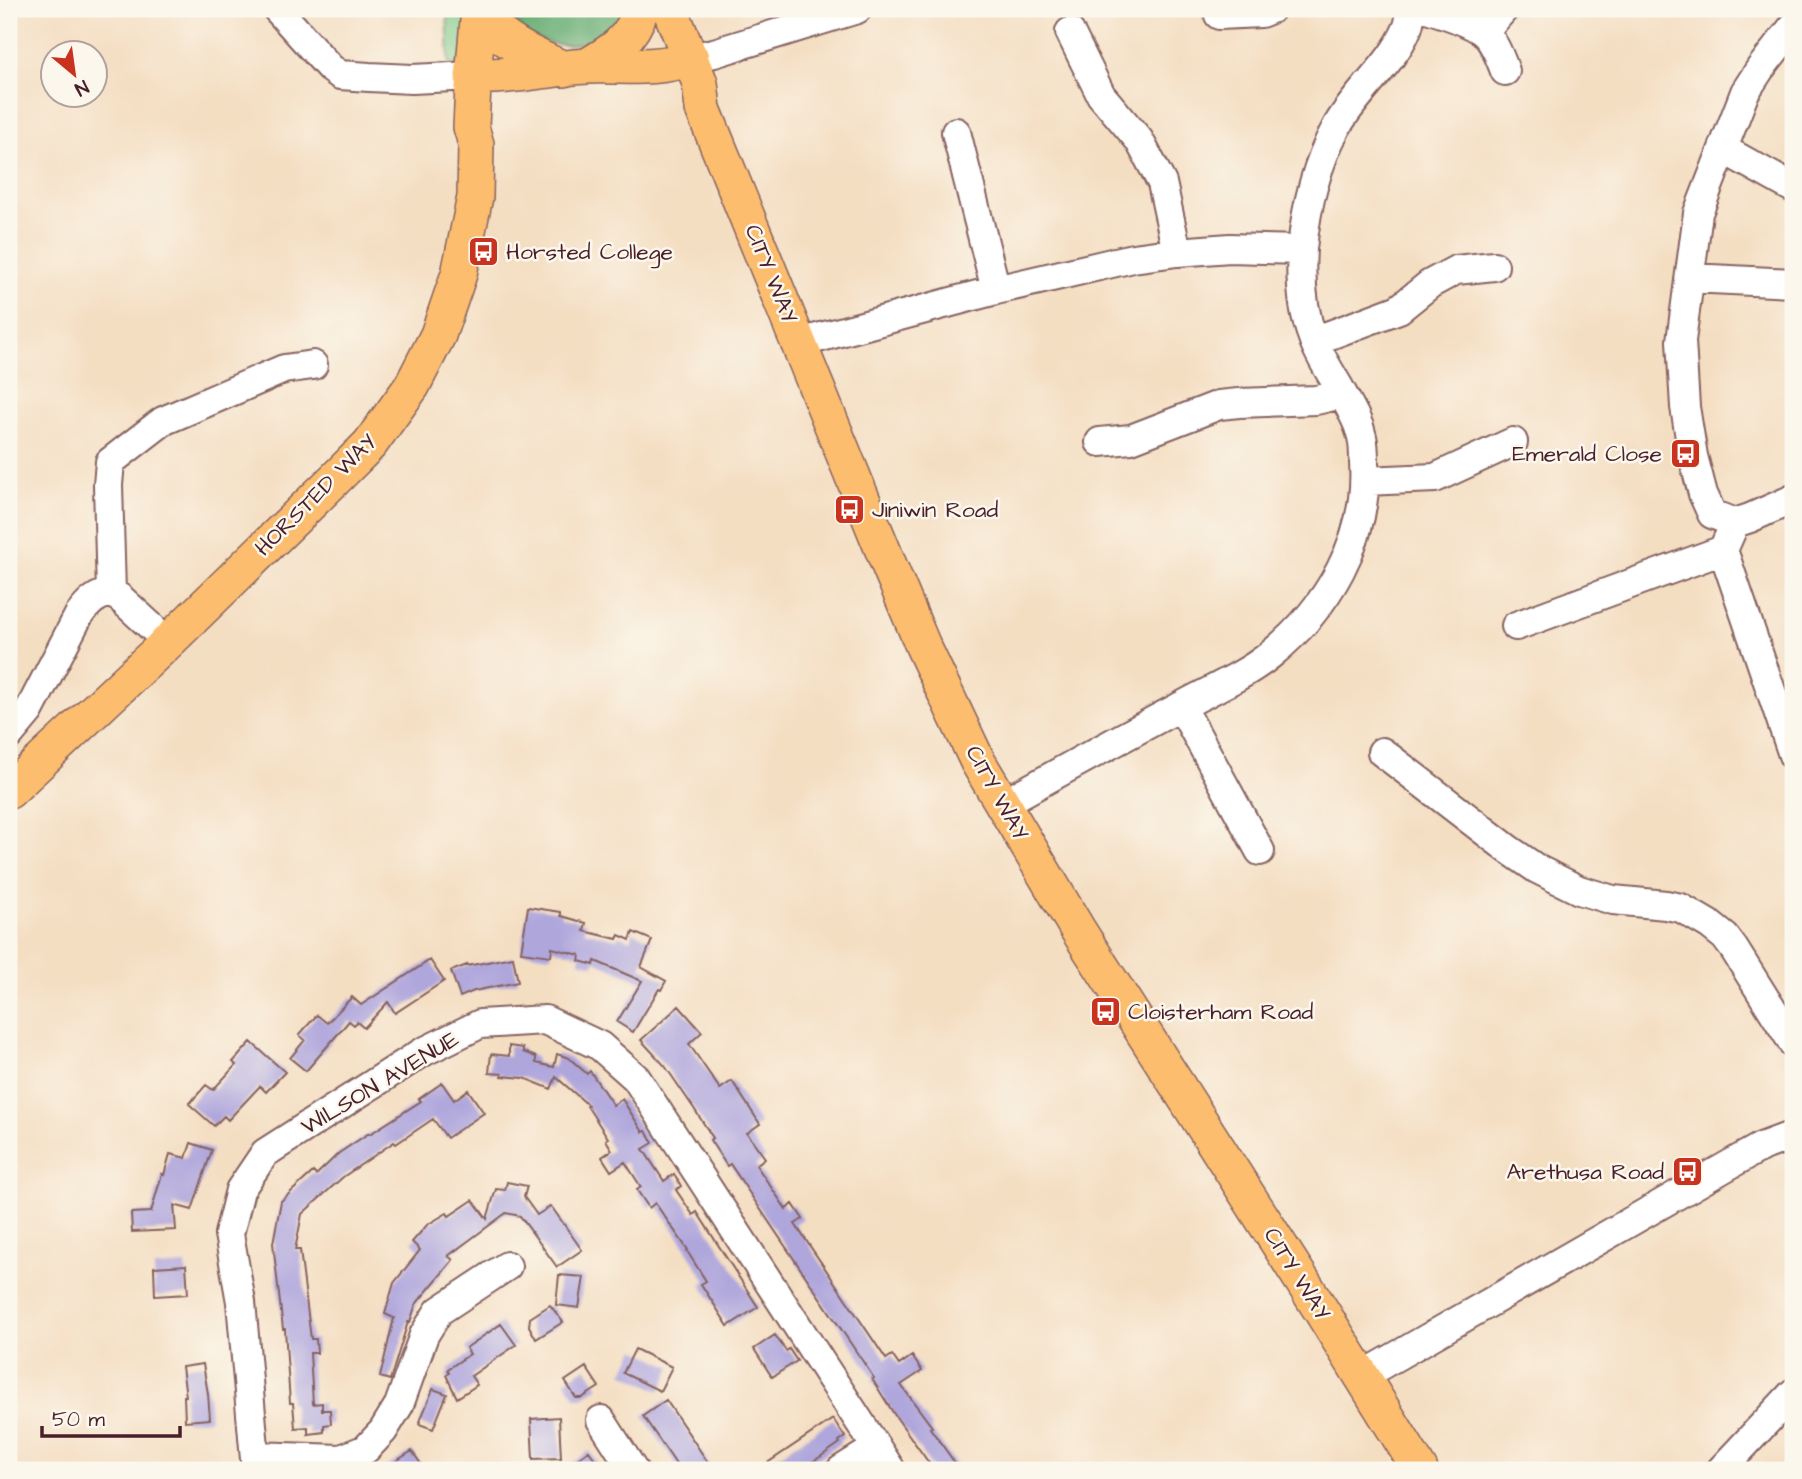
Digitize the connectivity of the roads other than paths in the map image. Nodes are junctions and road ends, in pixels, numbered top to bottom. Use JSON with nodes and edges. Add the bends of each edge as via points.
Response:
{"nodes":[{"id":1,"x":277,"y":9,"type":"edge"},
{"id":2,"x":641,"y":9,"type":"edge"},
{"id":3,"x":670,"y":9,"type":"edge"},
{"id":4,"x":857,"y":9,"type":"edge"},
{"id":5,"x":1271,"y":9,"type":"edge"},
{"id":6,"x":1412,"y":9,"type":"edge"},
{"id":7,"x":1430,"y":9,"type":"edge"},
{"id":8,"x":1504,"y":9,"type":"edge"},
{"id":9,"x":479,"y":11,"type":"edge"},
{"id":10,"x":1219,"y":15,"type":"dead end"},
{"id":11,"x":1793,"y":27,"type":"edge"},
{"id":12,"x":1070,"y":32,"type":"dead end"},
{"id":13,"x":1484,"y":32,"type":"junction"},
{"id":14,"x":691,"y":58,"type":"junction"},
{"id":15,"x":634,"y":67,"type":"junction"},
{"id":16,"x":562,"y":69,"type":"junction"},
{"id":17,"x":1505,"y":71,"type":"dead end"},
{"id":18,"x":473,"y":76,"type":"junction"},
{"id":19,"x":703,"y":109,"type":"junction"},
{"id":20,"x":956,"y":132,"type":"dead end"},
{"id":21,"x":476,"y":144,"type":"junction"},
{"id":22,"x":1723,"y":149,"type":"junction"},
{"id":23,"x":1793,"y":188,"type":"edge"},
{"id":24,"x":1302,"y":250,"type":"junction"},
{"id":25,"x":1177,"y":252,"type":"junction"},
{"id":26,"x":1494,"y":266,"type":"dead end"},
{"id":27,"x":1690,"y":278,"type":"junction"},
{"id":28,"x":1793,"y":283,"type":"edge"},
{"id":29,"x":996,"y":290,"type":"junction"},
{"id":30,"x":1314,"y":341,"type":"junction"},
{"id":31,"x":799,"y":343,"type":"junction"},
{"id":32,"x":313,"y":365,"type":"dead end"},
{"id":33,"x":1342,"y":394,"type":"junction"},
{"id":34,"x":1100,"y":442,"type":"dead end"},
{"id":35,"x":1513,"y":442,"type":"dead end"},
{"id":36,"x":1365,"y":481,"type":"junction"},
{"id":37,"x":1793,"y":499,"type":"edge"},
{"id":38,"x":1735,"y":523,"type":"junction"},
{"id":39,"x":1723,"y":550,"type":"junction"},
{"id":40,"x":111,"y":593,"type":"junction"},
{"id":41,"x":1516,"y":626,"type":"dead end"},
{"id":42,"x":168,"y":642,"type":"junction"},
{"id":43,"x":1181,"y":706,"type":"junction"},
{"id":44,"x":9,"y":736,"type":"edge"},
{"id":45,"x":1382,"y":752,"type":"dead end"},
{"id":46,"x":1793,"y":755,"type":"edge"},
{"id":47,"x":9,"y":791,"type":"edge"},
{"id":48,"x":1002,"y":804,"type":"junction"},
{"id":49,"x":1260,"y":851,"type":"dead end"},
{"id":50,"x":1793,"y":1043,"type":"edge"},
{"id":51,"x":1793,"y":1135,"type":"edge"},
{"id":52,"x":507,"y":1266,"type":"dead end"},
{"id":53,"x":1362,"y":1376,"type":"junction"},
{"id":54,"x":1793,"y":1393,"type":"edge"},
{"id":55,"x":600,"y":1421,"type":"dead end"},
{"id":56,"x":884,"y":1459,"type":"edge"},
{"id":57,"x":255,"y":1463,"type":"edge"},
{"id":58,"x":633,"y":1470,"type":"edge"},
{"id":59,"x":841,"y":1470,"type":"edge"},
{"id":60,"x":1420,"y":1470,"type":"edge"},
{"id":61,"x":1721,"y":1470,"type":"edge"}],
"edges":[{"from":1,"to":18,"type":"street","via":[[339,74],[405,79]]},
{"from":2,"to":16,"type":"main road","via":[[624,41]]},
{"from":3,"to":14,"type":"main road","name":"CITY WAY"},
{"from":4,"to":14,"type":"street"},
{"from":5,"to":10,"type":"street"},
{"from":6,"to":24,"type":"street","via":[[1399,46],[1337,127],[1314,181]]},
{"from":7,"to":13,"type":"street"},
{"from":8,"to":13,"type":"street"},
{"from":9,"to":16,"type":"main road","via":[[488,26]]},
{"from":9,"to":18,"type":"main road","name":"HORSTED WAY"},
{"from":11,"to":22,"type":"street","via":[[1745,92]]},
{"from":12,"to":25,"type":"street","via":[[1101,95],[1139,140],[1162,183]]},
{"from":13,"to":17,"type":"street"},
{"from":14,"to":15,"type":"main road"},
{"from":14,"to":19,"type":"main road","name":"CITY WAY","via":[[701,83]]},
{"from":15,"to":16,"type":"main road"},
{"from":15,"to":19,"type":"main road","via":[[674,86]]},
{"from":16,"to":18,"type":"main road"},
{"from":16,"to":21,"type":"main road","via":[[516,84],[501,96]]},
{"from":18,"to":21,"type":"main road","name":"HORSTED WAY","via":[[471,127]]},
{"from":19,"to":31,"type":"main road","name":"CITY WAY"},
{"from":20,"to":29,"type":"street"},
{"from":21,"to":42,"type":"main road","name":"HORSTED WAY","via":[[475,198],[460,274],[438,335],[412,386],[370,443]]},
{"from":22,"to":23,"type":"street"},
{"from":22,"to":27,"type":"street","via":[[1698,213]]},
{"from":24,"to":25,"type":"street"},
{"from":24,"to":30,"type":"street","via":[[1303,305]]},
{"from":25,"to":29,"type":"street"},
{"from":26,"to":30,"type":"street","via":[[1456,270],[1399,309]]},
{"from":27,"to":28,"type":"street"},
{"from":27,"to":38,"type":"street","via":[[1681,341],[1693,456],[1712,514]]},
{"from":29,"to":31,"type":"street"},
{"from":30,"to":33,"type":"street"},
{"from":31,"to":48,"type":"main road","name":"CITY WAY","via":[[923,646]]},
{"from":32,"to":40,"type":"street","via":[[285,369],[163,421],[110,462]]},
{"from":33,"to":34,"type":"street","via":[[1316,400],[1219,405],[1131,439]]},
{"from":33,"to":36,"type":"street","via":[[1363,439]]},
{"from":35,"to":36,"type":"street","via":[[1435,478]]},
{"from":36,"to":43,"type":"street","via":[[1346,562],[1313,613],[1268,657]]},
{"from":37,"to":38,"type":"street"},
{"from":38,"to":39,"type":"street"},
{"from":39,"to":41,"type":"street"},
{"from":39,"to":46,"type":"street"},
{"from":40,"to":42,"type":"street"},
{"from":40,"to":44,"type":"street","via":[[98,596],[79,614],[29,710]]},
{"from":42,"to":47,"type":"main road","name":"HORSTED WAY"},
{"from":43,"to":48,"type":"street"},
{"from":43,"to":49,"type":"street"},
{"from":45,"to":50,"type":"street","via":[[1537,869],[1579,890],[1614,900],[1681,908],[1710,925],[1734,949]]},
{"from":48,"to":53,"type":"main road","name":"CITY WAY"},
{"from":51,"to":53,"type":"street","via":[[1761,1147]]},
{"from":52,"to":57,"type":"street","via":[[439,1311],[424,1335],[399,1405],[366,1449],[341,1459]]},
{"from":53,"to":60,"type":"main road","name":"CITY WAY"},
{"from":54,"to":61,"type":"street"},
{"from":55,"to":58,"type":"street"},
{"from":56,"to":57,"type":"street","name":"WILSON AVENUE","via":[[636,1078],[600,1046],[545,1020],[480,1024],[423,1052],[265,1153],[240,1190],[229,1234],[241,1302]]},
{"from":56,"to":59,"type":"street"}]}
